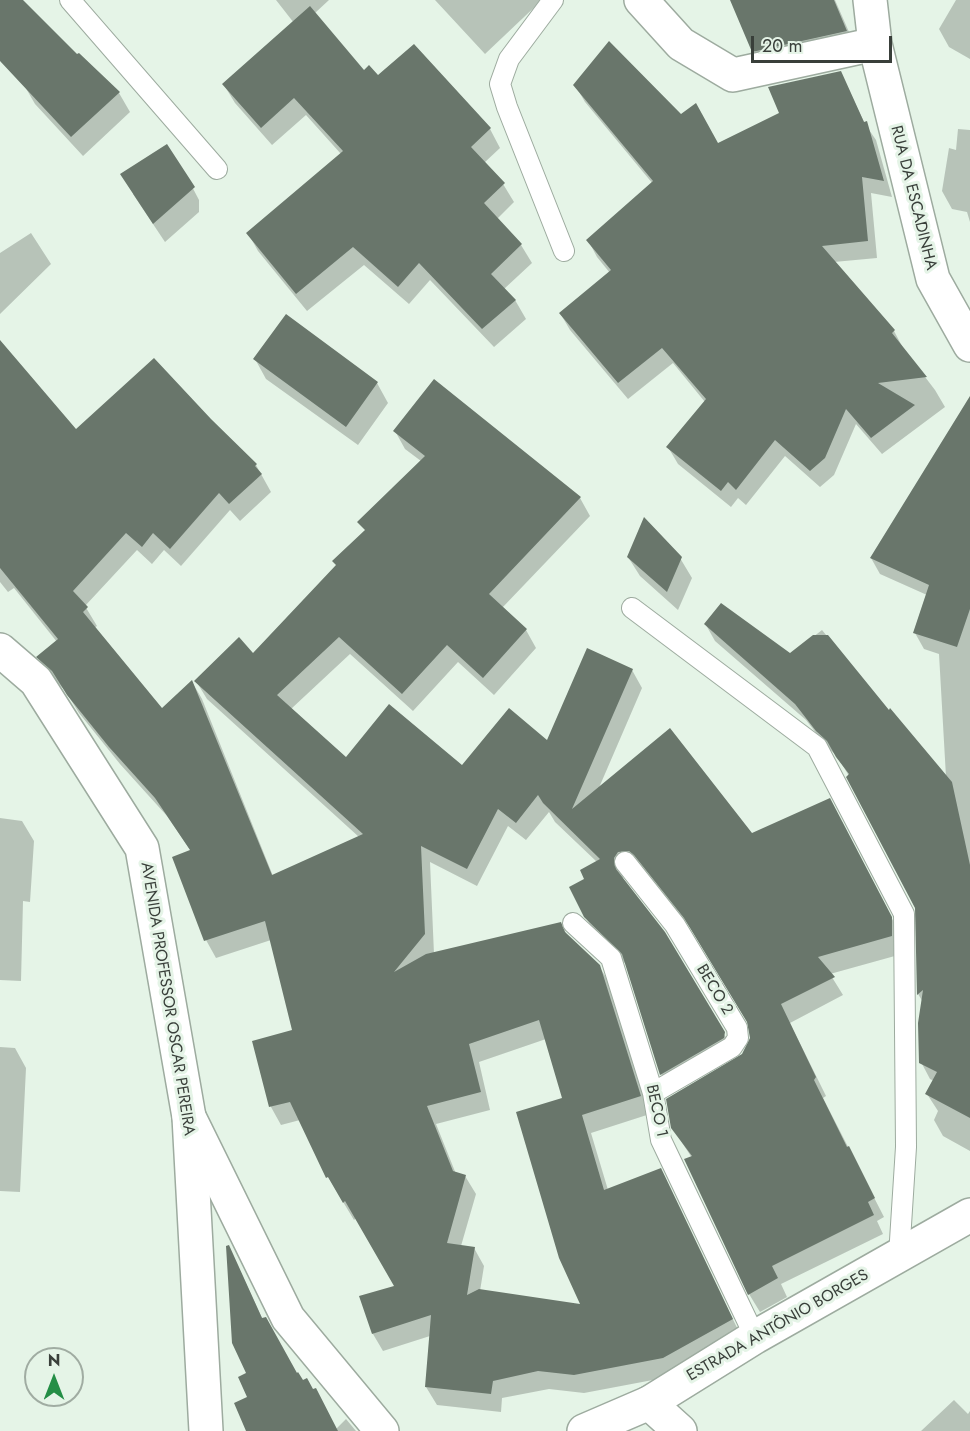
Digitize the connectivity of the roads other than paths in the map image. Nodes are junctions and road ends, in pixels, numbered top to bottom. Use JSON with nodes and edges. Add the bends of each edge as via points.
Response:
{"nodes":[{"id":1,"x":70,"y":0,"type":"edge"},
{"id":2,"x":553,"y":0,"type":"edge"},
{"id":3,"x":641,"y":0,"type":"edge"},
{"id":4,"x":870,"y":0,"type":"edge"},
{"id":5,"x":875,"y":44,"type":"junction"},
{"id":6,"x":217,"y":169,"type":"dead end"},
{"id":7,"x":564,"y":251,"type":"dead end"},
{"id":8,"x":970,"y":345,"type":"edge"},
{"id":9,"x":632,"y":608,"type":"dead end"},
{"id":10,"x":0,"y":650,"type":"edge"},
{"id":11,"x":625,"y":862,"type":"dead end"},
{"id":12,"x":573,"y":923,"type":"dead end"},
{"id":13,"x":653,"y":1093,"type":"junction"},
{"id":14,"x":189,"y":1118,"type":"junction"},
{"id":15,"x":970,"y":1215,"type":"edge"},
{"id":16,"x":899,"y":1256,"type":"junction"},
{"id":17,"x":755,"y":1337,"type":"junction"},
{"id":18,"x":649,"y":1403,"type":"junction"},
{"id":19,"x":206,"y":1431,"type":"edge"},
{"id":20,"x":382,"y":1431,"type":"edge"},
{"id":21,"x":584,"y":1431,"type":"edge"},
{"id":22,"x":680,"y":1431,"type":"edge"}],
"edges":[{"from":1,"to":6,"type":"lane"},
{"from":2,"to":7,"type":"lane","via":[[509,59],[500,84]]},
{"from":3,"to":5,"type":"street","via":[[681,44],[733,75]]},
{"from":4,"to":5,"type":"street","name":"RUA DA ESCADINHA"},
{"from":5,"to":8,"type":"street","name":"RUA DA ESCADINHA","via":[[933,279]]},
{"from":9,"to":16,"type":"lane","via":[[817,747],[904,914],[906,1147]]},
{"from":10,"to":14,"type":"street","name":"AVENIDA PROFESSOR OSCAR PEREIRA","via":[[36,681],[141,848]]},
{"from":11,"to":13,"type":"lane","name":"BECO 2","via":[[675,925],[737,1028],[738,1038],[732,1047]]},
{"from":12,"to":13,"type":"lane","name":"BECO 1","via":[[611,958]]},
{"from":13,"to":17,"type":"lane","name":"BECO 1","via":[[661,1140]]},
{"from":14,"to":19,"type":"street","name":"AVENIDA PROFESSOR OSCAR PEREIRA"},
{"from":14,"to":20,"type":"street","via":[[288,1318]]},
{"from":15,"to":16,"type":"street","name":"ESTRADA ANTÔNIO BORGES"},
{"from":16,"to":17,"type":"street","name":"ESTRADA ANTÔNIO BORGES"},
{"from":17,"to":18,"type":"street","name":"ESTRADA ANTÔNIO BORGES"},
{"from":18,"to":21,"type":"street","name":"ESTRADA ANTÔNIO BORGES"},
{"from":18,"to":22,"type":"street"}]}
